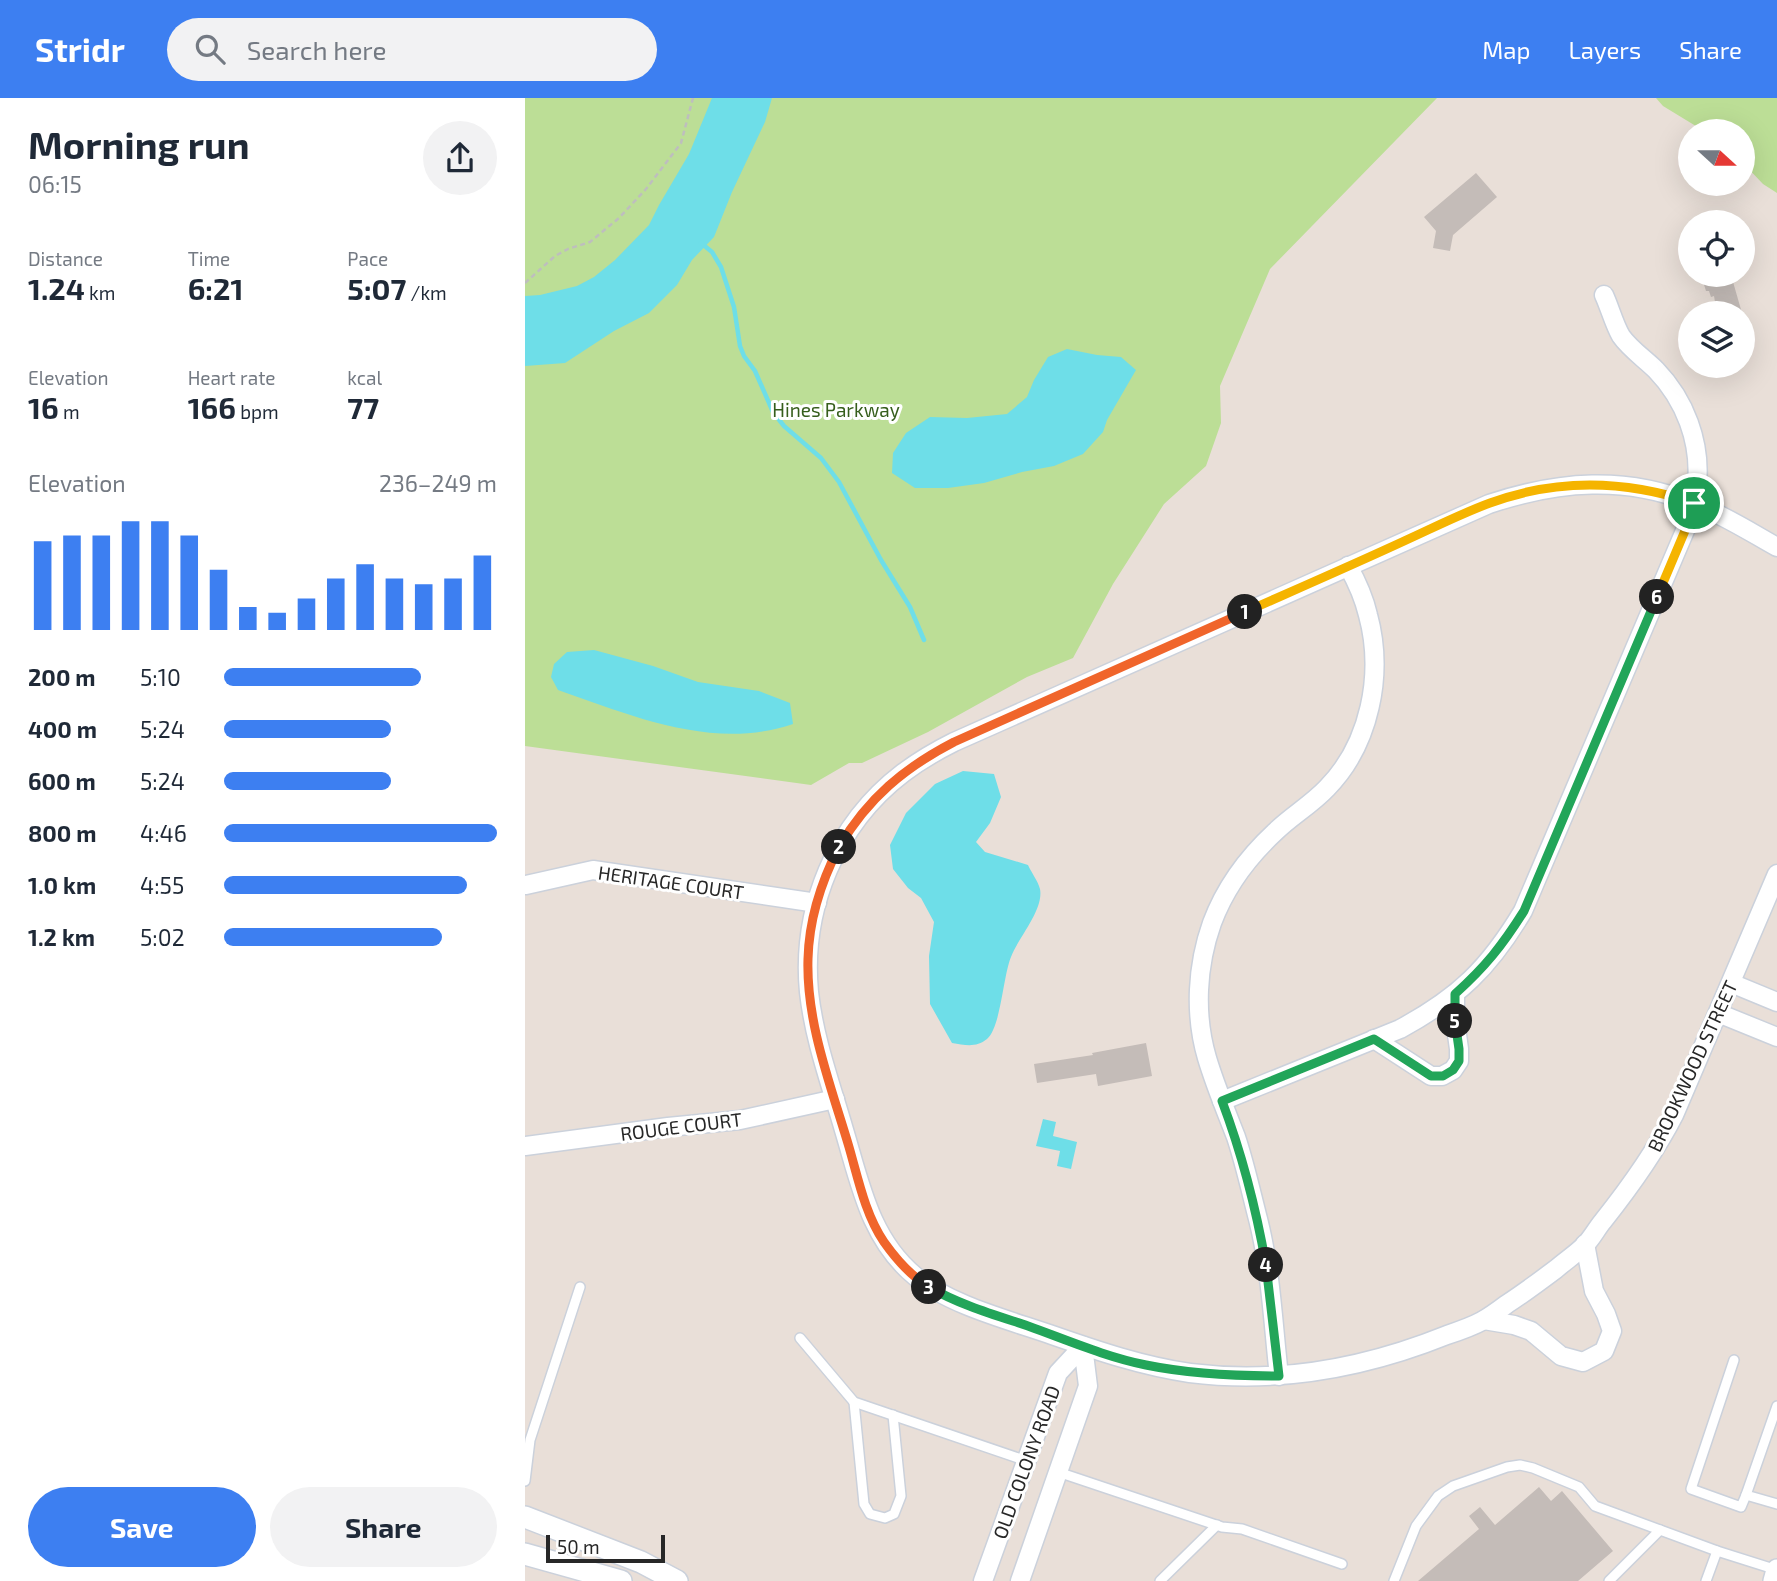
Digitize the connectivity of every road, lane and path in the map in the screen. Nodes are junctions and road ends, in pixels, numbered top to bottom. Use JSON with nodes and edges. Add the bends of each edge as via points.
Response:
{"nodes":[{"id":1,"x":693,"y":98,"type":"edge"},
{"id":2,"x":525,"y":283,"type":"edge"},
{"id":3,"x":1604,"y":295,"type":"dead end"},
{"id":4,"x":1694,"y":503,"type":"junction"},
{"id":5,"x":1777,"y":547,"type":"edge"},
{"id":6,"x":1348,"y":566,"type":"junction"},
{"id":7,"x":1777,"y":874,"type":"edge"},
{"id":8,"x":526,"y":885,"type":"edge"},
{"id":9,"x":817,"y":903,"type":"junction"},
{"id":10,"x":1731,"y":983,"type":"junction"},
{"id":11,"x":1455,"y":994,"type":"junction"},
{"id":12,"x":1777,"y":1002,"type":"edge"},
{"id":13,"x":1718,"y":1013,"type":"junction"},
{"id":14,"x":1777,"y":1037,"type":"edge"},
{"id":15,"x":1374,"y":1039,"type":"junction"},
{"id":16,"x":835,"y":1099,"type":"junction"},
{"id":17,"x":1222,"y":1101,"type":"junction"},
{"id":18,"x":525,"y":1146,"type":"edge"},
{"id":19,"x":1585,"y":1244,"type":"junction"},
{"id":20,"x":580,"y":1287,"type":"dead end"},
{"id":21,"x":1484,"y":1320,"type":"junction"},
{"id":22,"x":800,"y":1338,"type":"dead end"},
{"id":23,"x":1083,"y":1346,"type":"junction"},
{"id":24,"x":1734,"y":1360,"type":"dead end"},
{"id":25,"x":1279,"y":1376,"type":"junction"},
{"id":26,"x":854,"y":1402,"type":"junction"},
{"id":27,"x":1777,"y":1406,"type":"edge"},
{"id":28,"x":893,"y":1415,"type":"junction"},
{"id":29,"x":1027,"y":1461,"type":"junction"},
{"id":30,"x":1058,"y":1472,"type":"junction"},
{"id":31,"x":525,"y":1481,"type":"edge"},
{"id":32,"x":1746,"y":1494,"type":"junction"},
{"id":33,"x":1777,"y":1504,"type":"edge"},
{"id":34,"x":525,"y":1517,"type":"edge"},
{"id":35,"x":1217,"y":1525,"type":"junction"},
{"id":36,"x":1660,"y":1530,"type":"junction"},
{"id":37,"x":1717,"y":1551,"type":"junction"},
{"id":38,"x":525,"y":1554,"type":"edge"},
{"id":39,"x":1342,"y":1564,"type":"dead end"},
{"id":40,"x":1777,"y":1570,"type":"edge"},
{"id":41,"x":621,"y":1581,"type":"edge"},
{"id":42,"x":677,"y":1581,"type":"edge"},
{"id":43,"x":983,"y":1581,"type":"edge"},
{"id":44,"x":1020,"y":1581,"type":"edge"},
{"id":45,"x":1160,"y":1581,"type":"edge"},
{"id":46,"x":1394,"y":1581,"type":"edge"},
{"id":47,"x":1609,"y":1581,"type":"edge"},
{"id":48,"x":1706,"y":1581,"type":"edge"},
{"id":49,"x":1774,"y":1581,"type":"edge"}],
"edges":[{"from":1,"to":2,"type":"path","via":[[681,143],[646,190],[590,242],[555,256]]},
{"from":3,"to":4,"type":"street","via":[[1621,336],[1681,403],[1698,463]]},
{"from":4,"to":5,"type":"street"},
{"from":4,"to":6,"type":"street","name":"BROOKWOOD STREET","via":[[1618,485],[1538,489],[1489,504]]},
{"from":4,"to":11,"type":"street","via":[[1524,911],[1482,970]]},
{"from":6,"to":9,"type":"street","name":"BROOKWOOD STREET","via":[[923,758],[885,788],[855,822],[831,862]]},
{"from":6,"to":17,"type":"street","via":[[1364,599],[1372,635],[1370,707],[1341,772],[1252,855],[1212,922],[1201,967],[1199,1011],[1206,1057]]},
{"from":7,"to":10,"type":"street","name":"BROOKWOOD STREET"},
{"from":8,"to":9,"type":"street","name":"HERITAGE COURT","via":[[593,870]]},
{"from":9,"to":16,"type":"street","name":"BROOKWOOD STREET","via":[[809,939],[809,992],[815,1032]]},
{"from":10,"to":12,"type":"street"},
{"from":10,"to":13,"type":"street","name":"BROOKWOOD STREET"},
{"from":11,"to":15,"type":"street","via":[[1400,1029]]},
{"from":11,"to":15,"type":"street","via":[[1459,1061],[1443,1076],[1431,1076]]},
{"from":13,"to":14,"type":"street"},
{"from":13,"to":19,"type":"street","name":"BROOKWOOD STREET","via":[[1664,1134],[1634,1182]]},
{"from":15,"to":17,"type":"street"},
{"from":16,"to":18,"type":"street","name":"ROUGE COURT","via":[[740,1120]]},
{"from":16,"to":23,"type":"street","name":"BROOKWOOD STREET","via":[[868,1212],[901,1263],[950,1299]]},
{"from":17,"to":25,"type":"street","via":[[1259,1223]]},
{"from":19,"to":21,"type":"street","name":"BROOKWOOD STREET"},
{"from":19,"to":21,"type":"street","via":[[1594,1291],[1612,1331],[1604,1352],[1583,1362],[1561,1356],[1531,1332]]},
{"from":20,"to":31,"type":"lane","via":[[530,1440]]},
{"from":21,"to":25,"type":"street","name":"BROOKWOOD STREET","via":[[1373,1361]]},
{"from":22,"to":26,"type":"lane"},
{"from":23,"to":25,"type":"street","name":"BROOKWOOD STREET","via":[[1144,1365],[1191,1373]]},
{"from":23,"to":29,"type":"street","name":"OLD COLONY ROAD","via":[[1058,1373]]},
{"from":23,"to":30,"type":"street","name":"OLD COLONY ROAD","via":[[1088,1386]]},
{"from":24,"to":32,"type":"lane","via":[[1691,1489],[1741,1507]]},
{"from":26,"to":28,"type":"lane"},
{"from":26,"to":28,"type":"lane","via":[[864,1504],[870,1514],[885,1518],[894,1514],[901,1496]]},
{"from":27,"to":32,"type":"lane"},
{"from":28,"to":29,"type":"lane"},
{"from":29,"to":43,"type":"street","name":"OLD COLONY ROAD"},
{"from":30,"to":35,"type":"lane"},
{"from":30,"to":44,"type":"street","name":"OLD COLONY ROAD"},
{"from":32,"to":33,"type":"lane"},
{"from":34,"to":42,"type":"street","via":[[641,1562]]},
{"from":35,"to":39,"type":"lane","via":[[1242,1529]]},
{"from":35,"to":45,"type":"lane"},
{"from":36,"to":37,"type":"lane"},
{"from":36,"to":46,"type":"lane","via":[[1595,1506],[1579,1488],[1533,1468],[1507,1467],[1438,1496],[1416,1526]]},
{"from":36,"to":47,"type":"lane"},
{"from":37,"to":40,"type":"lane"},
{"from":37,"to":48,"type":"lane"},
{"from":38,"to":41,"type":"street"},
{"from":40,"to":49,"type":"street"}]}
